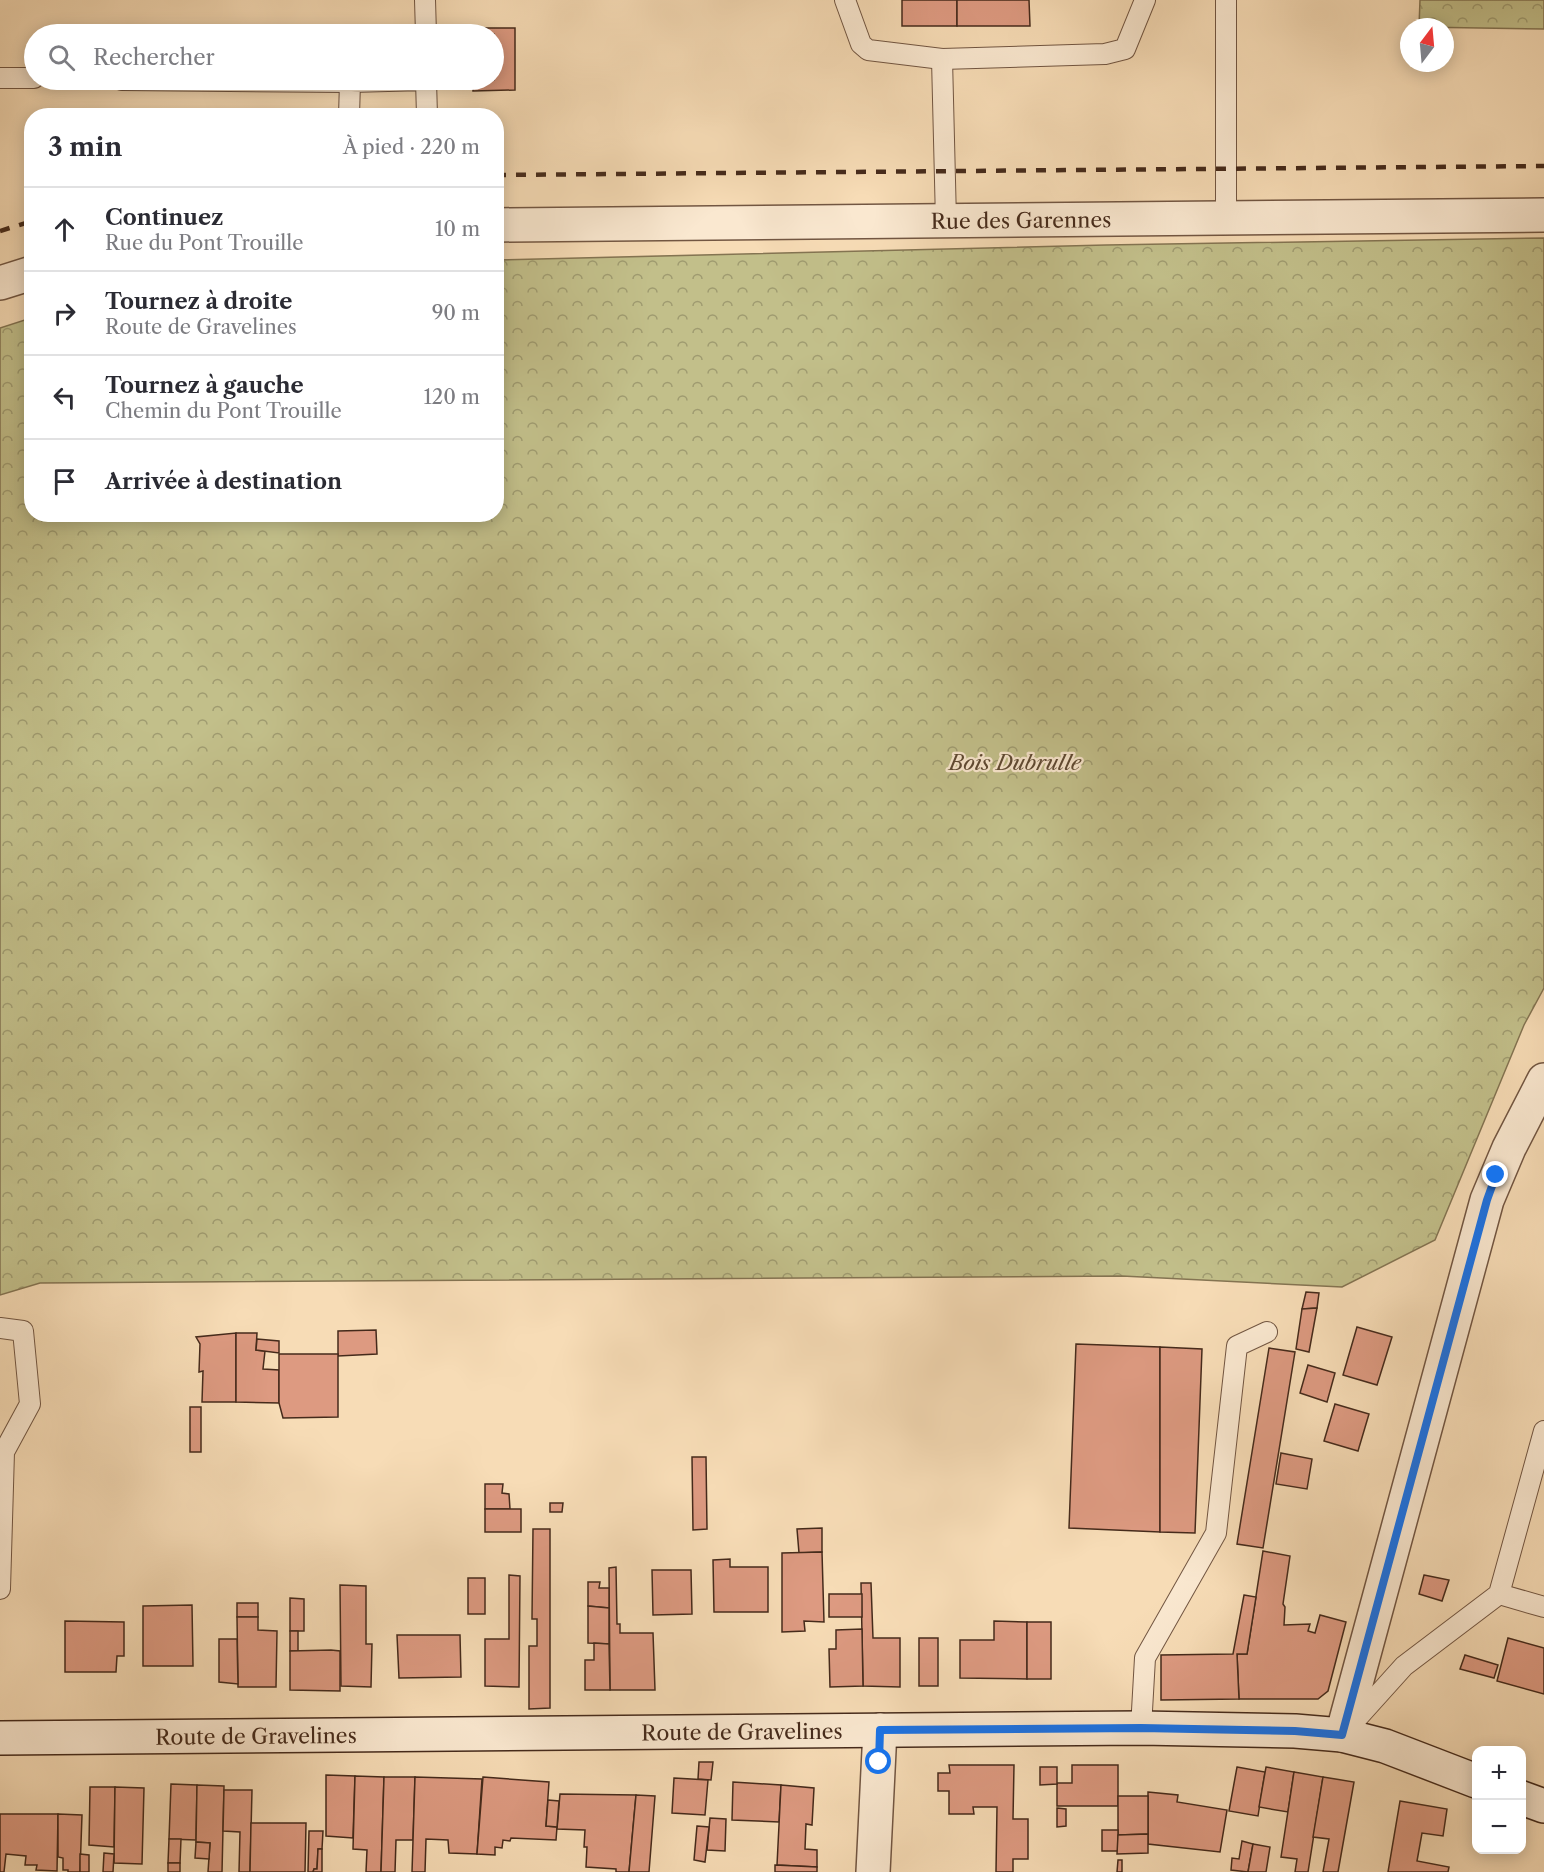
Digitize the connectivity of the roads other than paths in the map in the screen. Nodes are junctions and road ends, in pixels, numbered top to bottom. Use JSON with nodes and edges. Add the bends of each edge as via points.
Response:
{"nodes":[{"id":1,"x":425,"y":0,"type":"edge"},
{"id":2,"x":845,"y":0,"type":"edge"},
{"id":3,"x":1145,"y":0,"type":"edge"},
{"id":4,"x":1226,"y":0,"type":"edge"},
{"id":5,"x":426,"y":24,"type":"edge"},
{"id":6,"x":942,"y":59,"type":"junction"},
{"id":7,"x":0,"y":78,"type":"edge"},
{"id":8,"x":24,"y":78,"type":"edge"},
{"id":9,"x":350,"y":90,"type":"edge"},
{"id":10,"x":426,"y":90,"type":"edge"},
{"id":11,"x":349,"y":108,"type":"edge"},
{"id":12,"x":427,"y":108,"type":"edge"},
{"id":13,"x":1544,"y":215,"type":"edge"},
{"id":14,"x":1226,"y":218,"type":"junction"},
{"id":15,"x":946,"y":221,"type":"junction"},
{"id":16,"x":504,"y":225,"type":"edge"},
{"id":17,"x":24,"y":276,"type":"edge"},
{"id":18,"x":0,"y":283,"type":"edge"},
{"id":19,"x":1544,"y":1080,"type":"edge"},
{"id":20,"x":0,"y":1328,"type":"edge"},
{"id":21,"x":1267,"y":1332,"type":"dead end"},
{"id":22,"x":1544,"y":1431,"type":"edge"},
{"id":23,"x":0,"y":1589,"type":"edge"},
{"id":24,"x":1499,"y":1594,"type":"junction"},
{"id":25,"x":1544,"y":1607,"type":"edge"},
{"id":26,"x":1141,"y":1728,"type":"junction"},
{"id":27,"x":880,"y":1730,"type":"junction"},
{"id":28,"x":1342,"y":1735,"type":"junction"},
{"id":29,"x":0,"y":1738,"type":"edge"},
{"id":30,"x":1472,"y":1779,"type":"edge"},
{"id":31,"x":1526,"y":1800,"type":"edge"},
{"id":32,"x":1544,"y":1806,"type":"edge"},
{"id":33,"x":873,"y":1872,"type":"edge"}],
"edges":[{"from":1,"to":5,"type":"lane"},
{"from":2,"to":6,"type":"lane","via":[[861,44],[868,51]]},
{"from":3,"to":6,"type":"lane","via":[[1125,50],[1105,54]]},
{"from":4,"to":14,"type":"lane"},
{"from":6,"to":15,"type":"lane"},
{"from":7,"to":8,"type":"lane"},
{"from":9,"to":11,"type":"lane"},
{"from":10,"to":12,"type":"lane"},
{"from":13,"to":14,"type":"street","name":"Rue des Garennes"},
{"from":14,"to":15,"type":"street","name":"Rue des Garennes"},
{"from":15,"to":16,"type":"street","name":"Rue des Garennes"},
{"from":17,"to":18,"type":"street"},
{"from":19,"to":28,"type":"street","via":[[1487,1200]]},
{"from":20,"to":23,"type":"lane","via":[[23,1331],[30,1404],[4,1452]]},
{"from":21,"to":26,"type":"lane","via":[[1237,1346],[1216,1533],[1145,1658]]},
{"from":22,"to":24,"type":"lane"},
{"from":24,"to":25,"type":"lane"},
{"from":24,"to":28,"type":"lane","via":[[1404,1666]]},
{"from":26,"to":27,"type":"street","name":"Route de Gravelines"},
{"from":26,"to":28,"type":"street","name":"Route de Gravelines"},
{"from":27,"to":29,"type":"street","name":"Route de Gravelines"},
{"from":27,"to":33,"type":"street"},
{"from":28,"to":30,"type":"street","name":"Route de Gravelines","via":[[1385,1746]]},
{"from":31,"to":32,"type":"street"}]}
